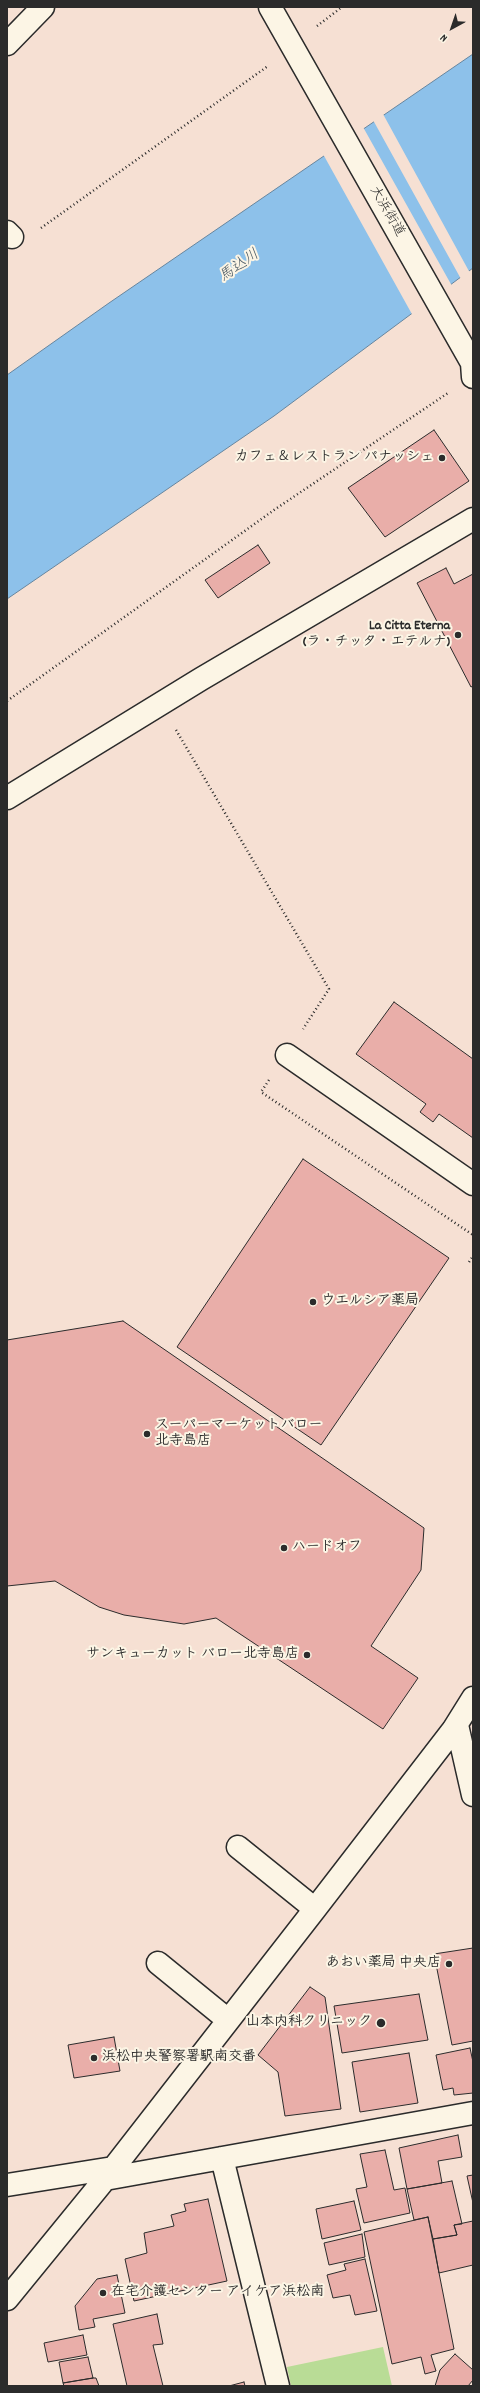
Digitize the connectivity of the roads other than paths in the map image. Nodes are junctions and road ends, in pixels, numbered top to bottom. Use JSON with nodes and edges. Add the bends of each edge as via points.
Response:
{"nodes":[{"id":1,"x":43,"y":7,"type":"edge"},
{"id":2,"x":270,"y":7,"type":"edge"},
{"id":3,"x":7,"y":44,"type":"edge"},
{"id":4,"x":473,"y":372,"type":"edge"},
{"id":5,"x":473,"y":519,"type":"edge"},
{"id":6,"x":7,"y":798,"type":"edge"},
{"id":7,"x":286,"y":1055,"type":"road end"},
{"id":8,"x":473,"y":1184,"type":"edge"},
{"id":9,"x":473,"y":1698,"type":"edge"},
{"id":10,"x":457,"y":1725,"type":"junction"},
{"id":11,"x":473,"y":1795,"type":"edge"},
{"id":12,"x":238,"y":1847,"type":"dead end"},
{"id":13,"x":315,"y":1910,"type":"junction"},
{"id":14,"x":158,"y":1963,"type":"dead end"},
{"id":15,"x":228,"y":2020,"type":"junction"},
{"id":16,"x":473,"y":2113,"type":"edge"},
{"id":17,"x":222,"y":2158,"type":"junction"},
{"id":18,"x":109,"y":2174,"type":"junction"},
{"id":19,"x":7,"y":2185,"type":"edge"},
{"id":20,"x":7,"y":2299,"type":"edge"},
{"id":21,"x":278,"y":2386,"type":"edge"}],
"edges":[{"from":1,"to":3,"type":"street"},
{"from":2,"to":4,"type":"street","name":"大浜街道"},
{"from":5,"to":6,"type":"street","via":[[160,704]]},
{"from":7,"to":8,"type":"street"},
{"from":9,"to":10,"type":"street"},
{"from":10,"to":11,"type":"street"},
{"from":10,"to":13,"type":"street"},
{"from":12,"to":13,"type":"street"},
{"from":13,"to":15,"type":"street"},
{"from":14,"to":15,"type":"street"},
{"from":15,"to":18,"type":"street"},
{"from":16,"to":17,"type":"street"},
{"from":17,"to":18,"type":"street"},
{"from":17,"to":21,"type":"street"},
{"from":18,"to":19,"type":"street"},
{"from":18,"to":20,"type":"street"}]}
